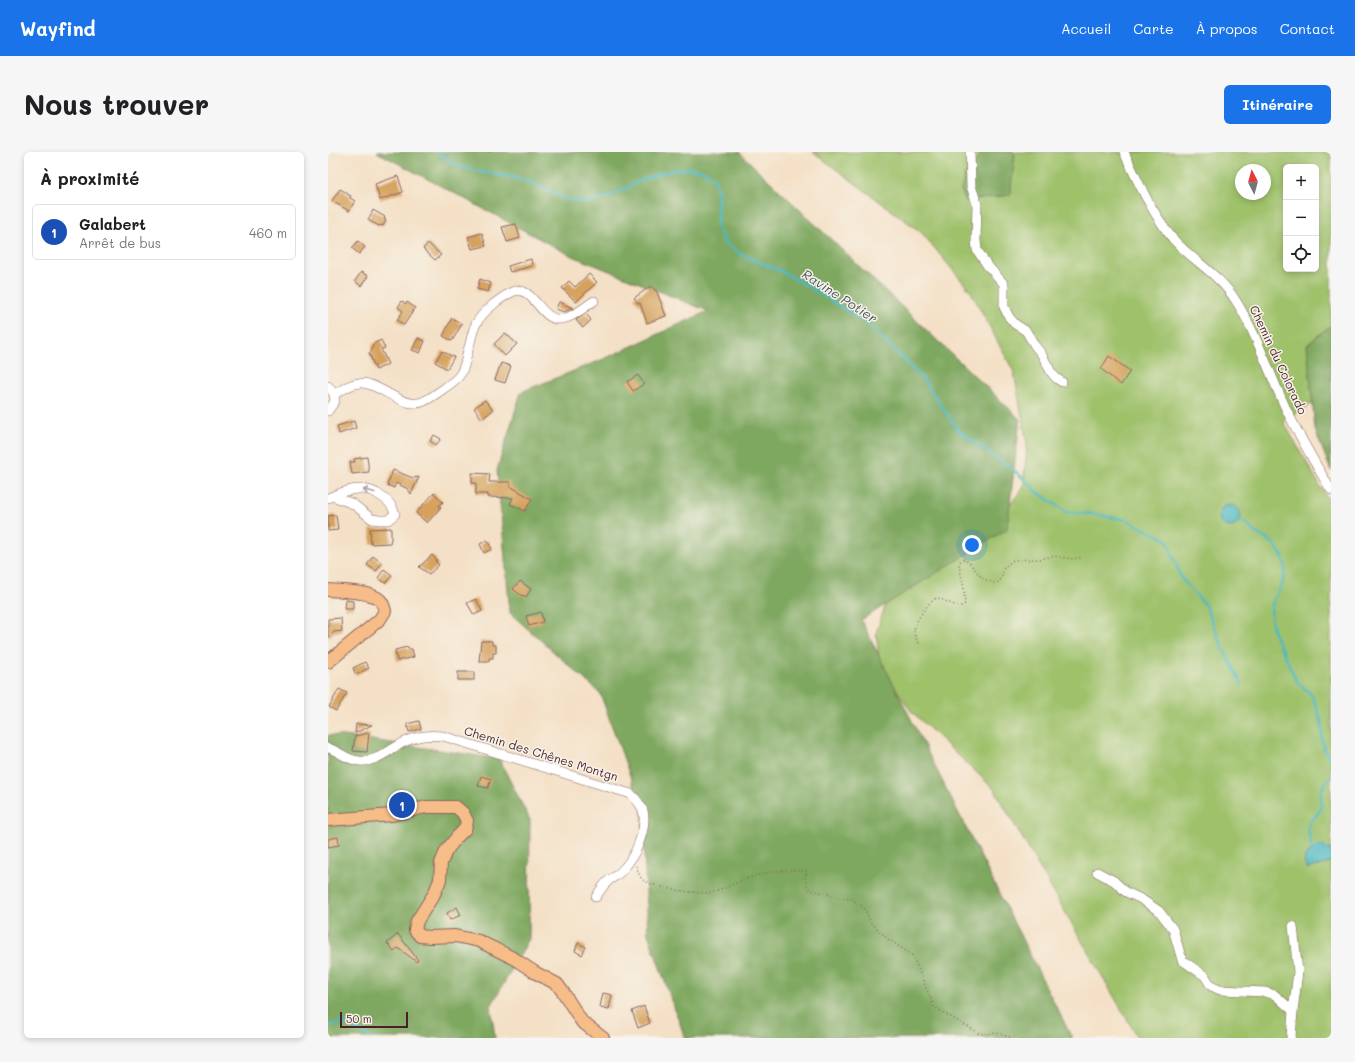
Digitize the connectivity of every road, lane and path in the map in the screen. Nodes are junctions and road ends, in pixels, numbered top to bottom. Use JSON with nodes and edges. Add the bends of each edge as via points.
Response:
{"nodes":[{"id":1,"x":970,"y":152,"type":"edge"},
{"id":2,"x":1124,"y":152,"type":"edge"},
{"id":3,"x":594,"y":301,"type":"dead end"},
{"id":4,"x":1062,"y":382,"type":"dead end"},
{"id":5,"x":328,"y":386,"type":"edge"},
{"id":6,"x":334,"y":394,"type":"junction"},
{"id":7,"x":328,"y":411,"type":"edge"},
{"id":8,"x":1331,"y":490,"type":"edge"},
{"id":9,"x":331,"y":497,"type":"edge"},
{"id":10,"x":1083,"y":557,"type":"dead end"},
{"id":11,"x":328,"y":590,"type":"edge"},
{"id":12,"x":919,"y":643,"type":"dead end"},
{"id":13,"x":328,"y":662,"type":"edge"},
{"id":14,"x":328,"y":748,"type":"edge"},
{"id":15,"x":328,"y":820,"type":"edge"},
{"id":16,"x":633,"y":856,"type":"junction"},
{"id":17,"x":1097,"y":872,"type":"dead end"},
{"id":18,"x":596,"y":897,"type":"dead end"},
{"id":19,"x":1293,"y":926,"type":"dead end"},
{"id":20,"x":1292,"y":1011,"type":"junction"},
{"id":21,"x":603,"y":1038,"type":"edge"},
{"id":22,"x":1013,"y":1038,"type":"edge"},
{"id":23,"x":1291,"y":1038,"type":"edge"}],
"edges":[{"from":1,"to":4,"type":"street","via":[[971,186],[977,204],[977,250],[1004,284],[1004,307],[1009,317],[1026,331],[1056,378]]},
{"from":2,"to":8,"type":"street","name":"Chemin du Colorado","via":[[1148,201],[1174,239],[1234,298],[1249,322],[1288,412]]},
{"from":3,"to":6,"type":"street","via":[[572,316],[556,319],[548,316],[527,293],[520,290],[513,292],[485,311],[475,325],[459,376],[432,397],[421,402],[401,400],[372,385],[361,383],[350,385]]},
{"from":5,"to":6,"type":"street"},
{"from":6,"to":7,"type":"street","via":[[335,401]]},
{"from":9,"to":9,"type":"street","one_way":true,"via":[[352,504],[372,519],[388,520],[396,514],[387,500],[369,489],[346,491]]},
{"from":10,"to":12,"type":"path","via":[[1073,559],[1054,556],[1013,560],[1003,569],[999,582],[993,583],[982,578],[969,562],[961,560],[959,565],[965,604],[959,607],[938,598],[930,601],[914,629]]},
{"from":11,"to":13,"type":"main road","via":[[353,591],[372,596],[380,599],[385,611],[380,619]]},
{"from":14,"to":16,"type":"street","name":"Chemin des Chênes Montgn","via":[[359,762],[375,760],[411,739],[443,736],[631,794],[640,803],[645,819],[641,838]]},
{"from":15,"to":21,"type":"main road","via":[[392,815],[426,807],[456,807],[467,821],[465,830],[446,851],[441,863],[440,880],[417,921],[416,930],[420,936],[455,936],[479,941],[513,958],[557,984],[582,1022]]},
{"from":16,"to":18,"type":"street","name":"Chemin des Chênes Montgn","via":[[618,874],[606,882]]},
{"from":16,"to":22,"type":"path","via":[[643,880],[658,886],[693,892],[709,893],[720,890],[773,870],[807,871],[804,878],[810,890],[852,900],[865,909],[871,923],[888,939],[914,956],[934,1007],[980,1034],[996,1033]]},
{"from":17,"to":20,"type":"street","via":[[1159,911],[1172,929],[1182,960],[1205,976],[1215,989],[1265,992],[1275,995]]},
{"from":19,"to":20,"type":"street","via":[[1298,972]]},
{"from":20,"to":23,"type":"street"}]}
